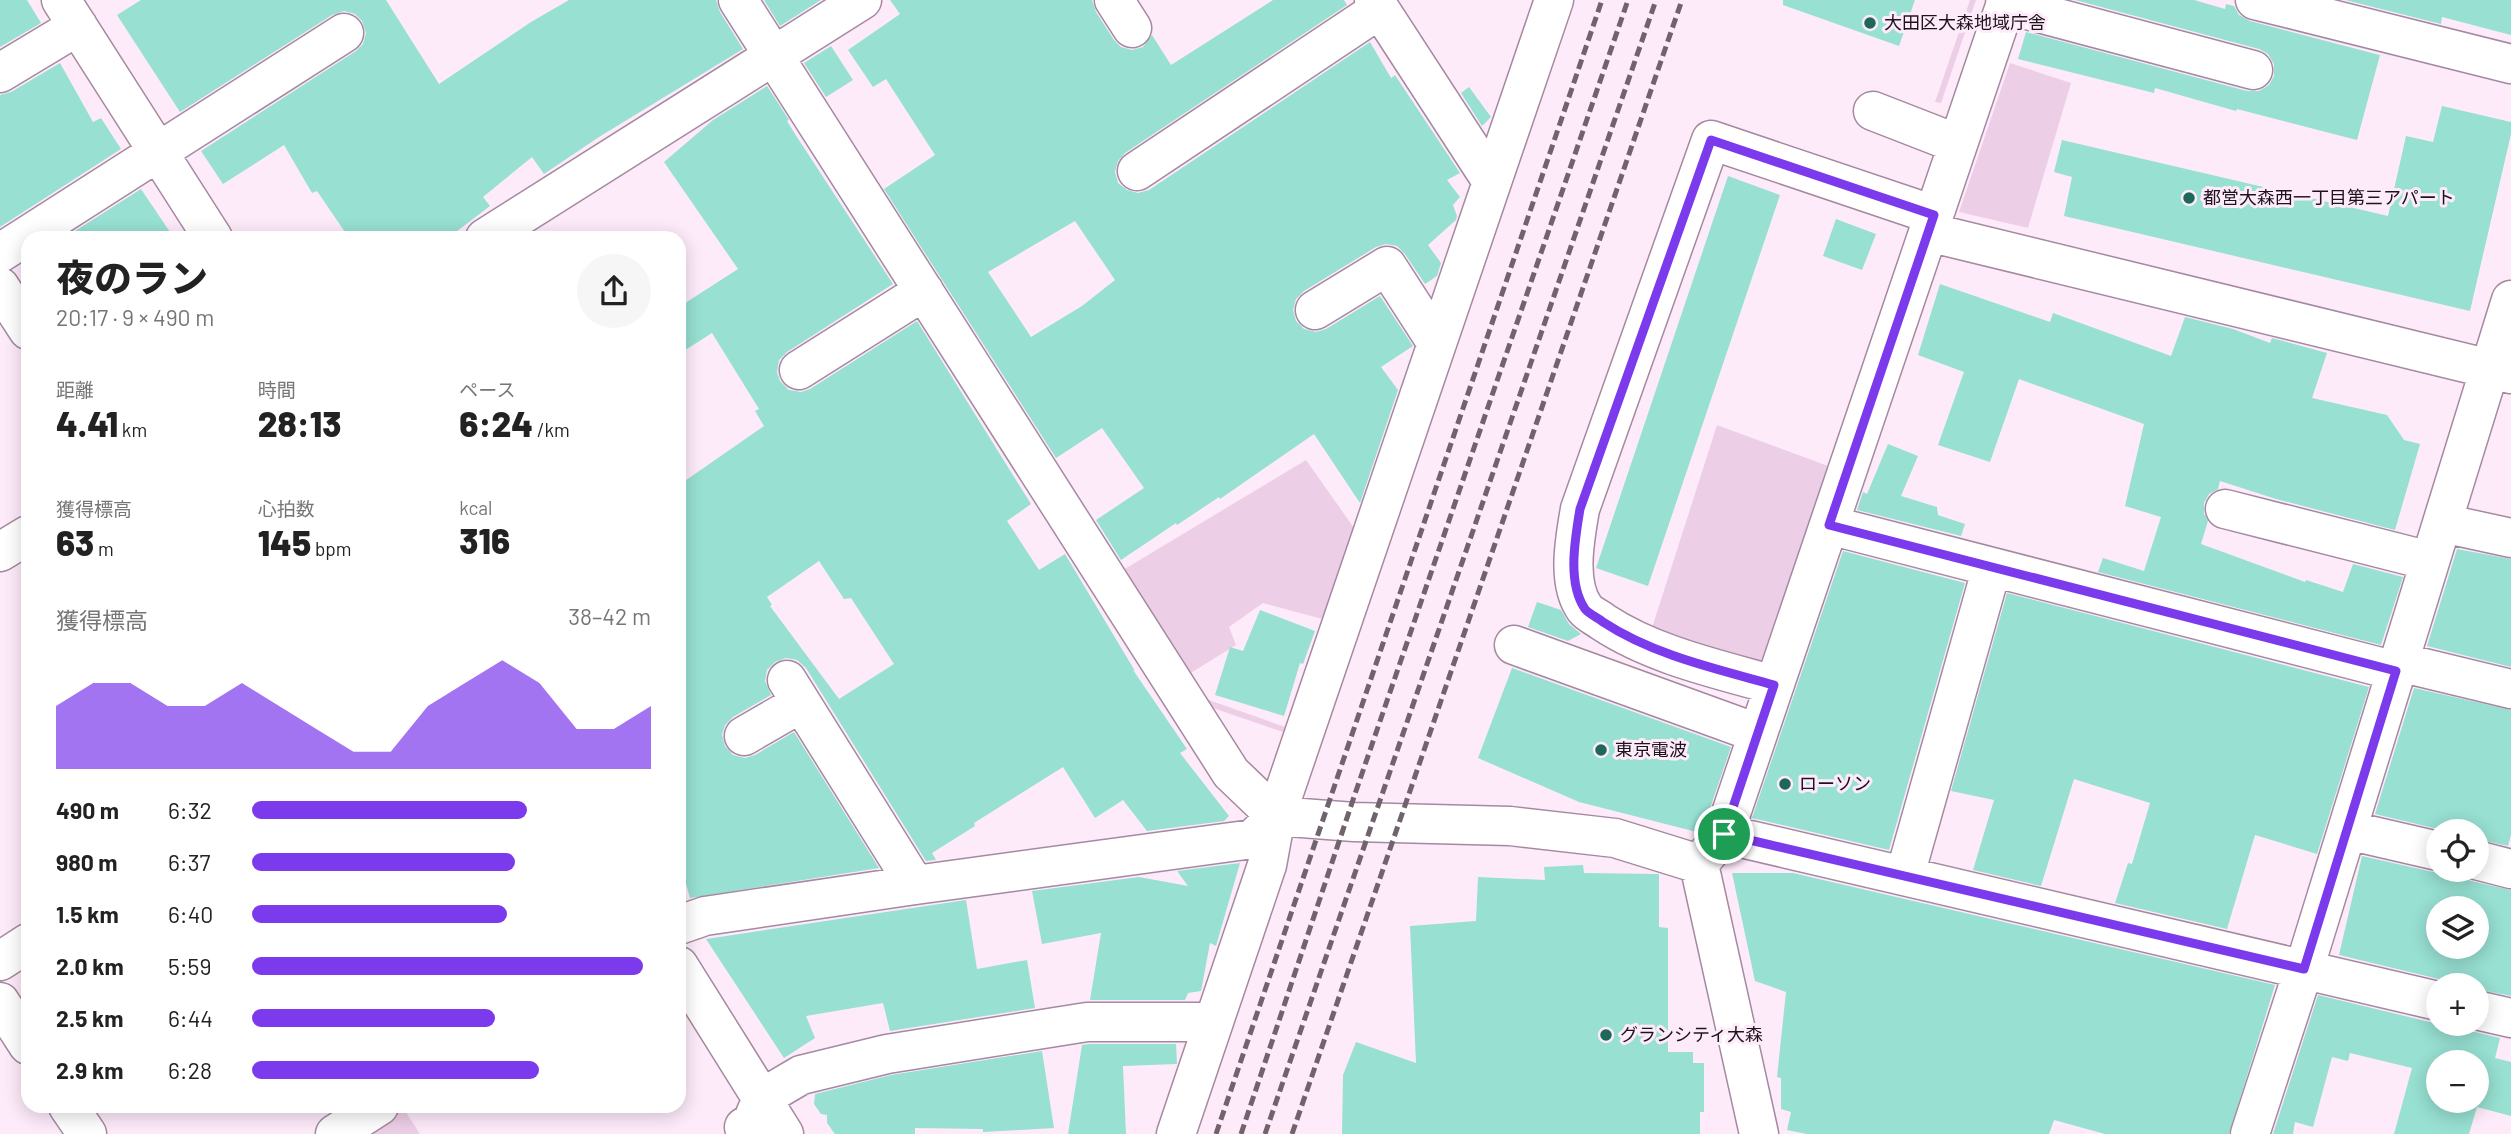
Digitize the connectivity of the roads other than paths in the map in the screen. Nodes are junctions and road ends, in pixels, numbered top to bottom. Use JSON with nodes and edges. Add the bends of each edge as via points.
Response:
{"nodes":[{"id":1,"x":738,"y":0,"type":"edge"},
{"id":2,"x":862,"y":0,"type":"edge"},
{"id":3,"x":1554,"y":0,"type":"edge"},
{"id":4,"x":2255,"y":0,"type":"edge"},
{"id":5,"x":2006,"y":2,"type":"edge"},
{"id":6,"x":1377,"y":5,"type":"edge"},
{"id":7,"x":69,"y":13,"type":"edge"},
{"id":8,"x":344,"y":33,"type":"dead end"},
{"id":9,"x":774,"y":56,"type":"junction"},
{"id":10,"x":2511,"y":64,"type":"edge"},
{"id":11,"x":2253,"y":70,"type":"dead end"},
{"id":12,"x":0,"y":73,"type":"edge"},
{"id":13,"x":1872,"y":111,"type":"dead end"},
{"id":14,"x":1958,"y":144,"type":"junction"},
{"id":15,"x":159,"y":153,"type":"junction"},
{"id":16,"x":1137,"y":171,"type":"dead end"},
{"id":17,"x":1491,"y":180,"type":"junction"},
{"id":18,"x":1931,"y":223,"type":"junction"},
{"id":19,"x":35,"y":231,"type":"edge"},
{"id":20,"x":209,"y":231,"type":"edge"},
{"id":21,"x":496,"y":231,"type":"edge"},
{"id":22,"x":21,"y":240,"type":"edge"},
{"id":23,"x":0,"y":253,"type":"edge"},
{"id":24,"x":0,"y":287,"type":"edge"},
{"id":25,"x":924,"y":291,"type":"junction"},
{"id":26,"x":2511,"y":300,"type":"edge"},
{"id":27,"x":1315,"y":310,"type":"dead end"},
{"id":28,"x":21,"y":319,"type":"edge"},
{"id":29,"x":1436,"y":342,"type":"junction"},
{"id":30,"x":799,"y":370,"type":"dead end"},
{"id":31,"x":2500,"y":372,"type":"edge"},
{"id":32,"x":2225,"y":509,"type":"dead end"},
{"id":33,"x":2442,"y":523,"type":"junction"},
{"id":34,"x":1829,"y":525,"type":"junction"},
{"id":35,"x":2511,"y":538,"type":"edge"},
{"id":36,"x":21,"y":539,"type":"edge"},
{"id":37,"x":0,"y":552,"type":"edge"},
{"id":38,"x":2430,"y":561,"type":"junction"},
{"id":39,"x":1992,"y":567,"type":"junction"},
{"id":40,"x":1514,"y":645,"type":"dead end"},
{"id":41,"x":2398,"y":666,"type":"junction"},
{"id":42,"x":1774,"y":685,"type":"junction"},
{"id":43,"x":2511,"y":690,"type":"edge"},
{"id":44,"x":1757,"y":733,"type":"junction"},
{"id":45,"x":744,"y":736,"type":"dead end"},
{"id":46,"x":1276,"y":816,"type":"junction"},
{"id":47,"x":2347,"y":830,"type":"junction"},
{"id":48,"x":1724,"y":834,"type":"junction"},
{"id":49,"x":2426,"y":848,"type":"edge"},
{"id":50,"x":2489,"y":863,"type":"edge"},
{"id":51,"x":1699,"y":864,"type":"junction"},
{"id":52,"x":2511,"y":869,"type":"edge"},
{"id":53,"x":1905,"y":875,"type":"junction"},
{"id":54,"x":915,"y":885,"type":"junction"},
{"id":55,"x":686,"y":923,"type":"edge"},
{"id":56,"x":21,"y":948,"type":"edge"},
{"id":57,"x":0,"y":961,"type":"edge"},
{"id":58,"x":2304,"y":969,"type":"junction"},
{"id":59,"x":686,"y":980,"type":"edge"},
{"id":60,"x":2426,"y":998,"type":"edge"},
{"id":61,"x":0,"y":1002,"type":"edge"},
{"id":62,"x":2489,"y":1013,"type":"edge"},
{"id":63,"x":2511,"y":1018,"type":"edge"},
{"id":64,"x":1214,"y":1022,"type":"junction"},
{"id":65,"x":21,"y":1034,"type":"edge"},
{"id":66,"x":73,"y":1113,"type":"edge"},
{"id":67,"x":368,"y":1113,"type":"edge"},
{"id":68,"x":753,"y":1113,"type":"junction"},
{"id":69,"x":87,"y":1134,"type":"edge"},
{"id":70,"x":334,"y":1134,"type":"edge"},
{"id":71,"x":784,"y":1134,"type":"edge"},
{"id":72,"x":1176,"y":1134,"type":"edge"},
{"id":73,"x":1759,"y":1134,"type":"edge"},
{"id":74,"x":2250,"y":1134,"type":"edge"}],
"edges":[{"from":1,"to":9,"type":"street"},
{"from":2,"to":9,"type":"street"},
{"from":3,"to":17,"type":"street"},
{"from":4,"to":10,"type":"street"},
{"from":5,"to":11,"type":"street"},
{"from":5,"to":14,"type":"street"},
{"from":6,"to":16,"type":"street"},
{"from":6,"to":17,"type":"street"},
{"from":7,"to":12,"type":"street"},
{"from":7,"to":15,"type":"street"},
{"from":8,"to":15,"type":"street"},
{"from":9,"to":21,"type":"street"},
{"from":9,"to":25,"type":"street"},
{"from":13,"to":14,"type":"street"},
{"from":14,"to":18,"type":"street"},
{"from":15,"to":19,"type":"street"},
{"from":15,"to":20,"type":"street"},
{"from":17,"to":29,"type":"street"},
{"from":18,"to":31,"type":"street"},
{"from":18,"to":34,"type":"street"},
{"from":18,"to":42,"type":"street","via":[[1711,140],[1580,509],[1573,546],[1575,584],[1586,610],[1620,633],[1666,653]]},
{"from":22,"to":23,"type":"street"},
{"from":24,"to":28,"type":"street"},
{"from":25,"to":30,"type":"street"},
{"from":25,"to":46,"type":"street","via":[[1231,773]]},
{"from":26,"to":31,"type":"street"},
{"from":27,"to":29,"type":"street","via":[[1388,266]]},
{"from":29,"to":46,"type":"street"},
{"from":31,"to":33,"type":"street"},
{"from":32,"to":38,"type":"street"},
{"from":33,"to":35,"type":"street"},
{"from":33,"to":38,"type":"street"},
{"from":34,"to":39,"type":"street"},
{"from":34,"to":42,"type":"street"},
{"from":36,"to":37,"type":"street"},
{"from":38,"to":41,"type":"street"},
{"from":39,"to":41,"type":"street"},
{"from":39,"to":53,"type":"street"},
{"from":40,"to":44,"type":"street"},
{"from":41,"to":43,"type":"street"},
{"from":41,"to":47,"type":"street"},
{"from":42,"to":44,"type":"street"},
{"from":44,"to":48,"type":"street"},
{"from":45,"to":54,"type":"street","via":[[794,691]]},
{"from":46,"to":51,"type":"street","via":[[1510,826],[1615,838]]},
{"from":46,"to":54,"type":"street","via":[[1253,839]]},
{"from":46,"to":64,"type":"street","via":[[1267,865]]},
{"from":47,"to":49,"type":"street"},
{"from":47,"to":58,"type":"street"},
{"from":48,"to":51,"type":"street"},
{"from":48,"to":53,"type":"street"},
{"from":50,"to":52,"type":"street"},
{"from":51,"to":73,"type":"street"},
{"from":53,"to":58,"type":"street"},
{"from":54,"to":55,"type":"street"},
{"from":56,"to":57,"type":"street"},
{"from":58,"to":60,"type":"street"},
{"from":58,"to":74,"type":"street"},
{"from":59,"to":68,"type":"street"},
{"from":61,"to":65,"type":"street"},
{"from":62,"to":63,"type":"street"},
{"from":64,"to":68,"type":"street","via":[[1087,1022],[887,1054],[801,1075]]},
{"from":64,"to":72,"type":"street"},
{"from":66,"to":69,"type":"street"},
{"from":67,"to":70,"type":"street"},
{"from":68,"to":71,"type":"street"}]}
